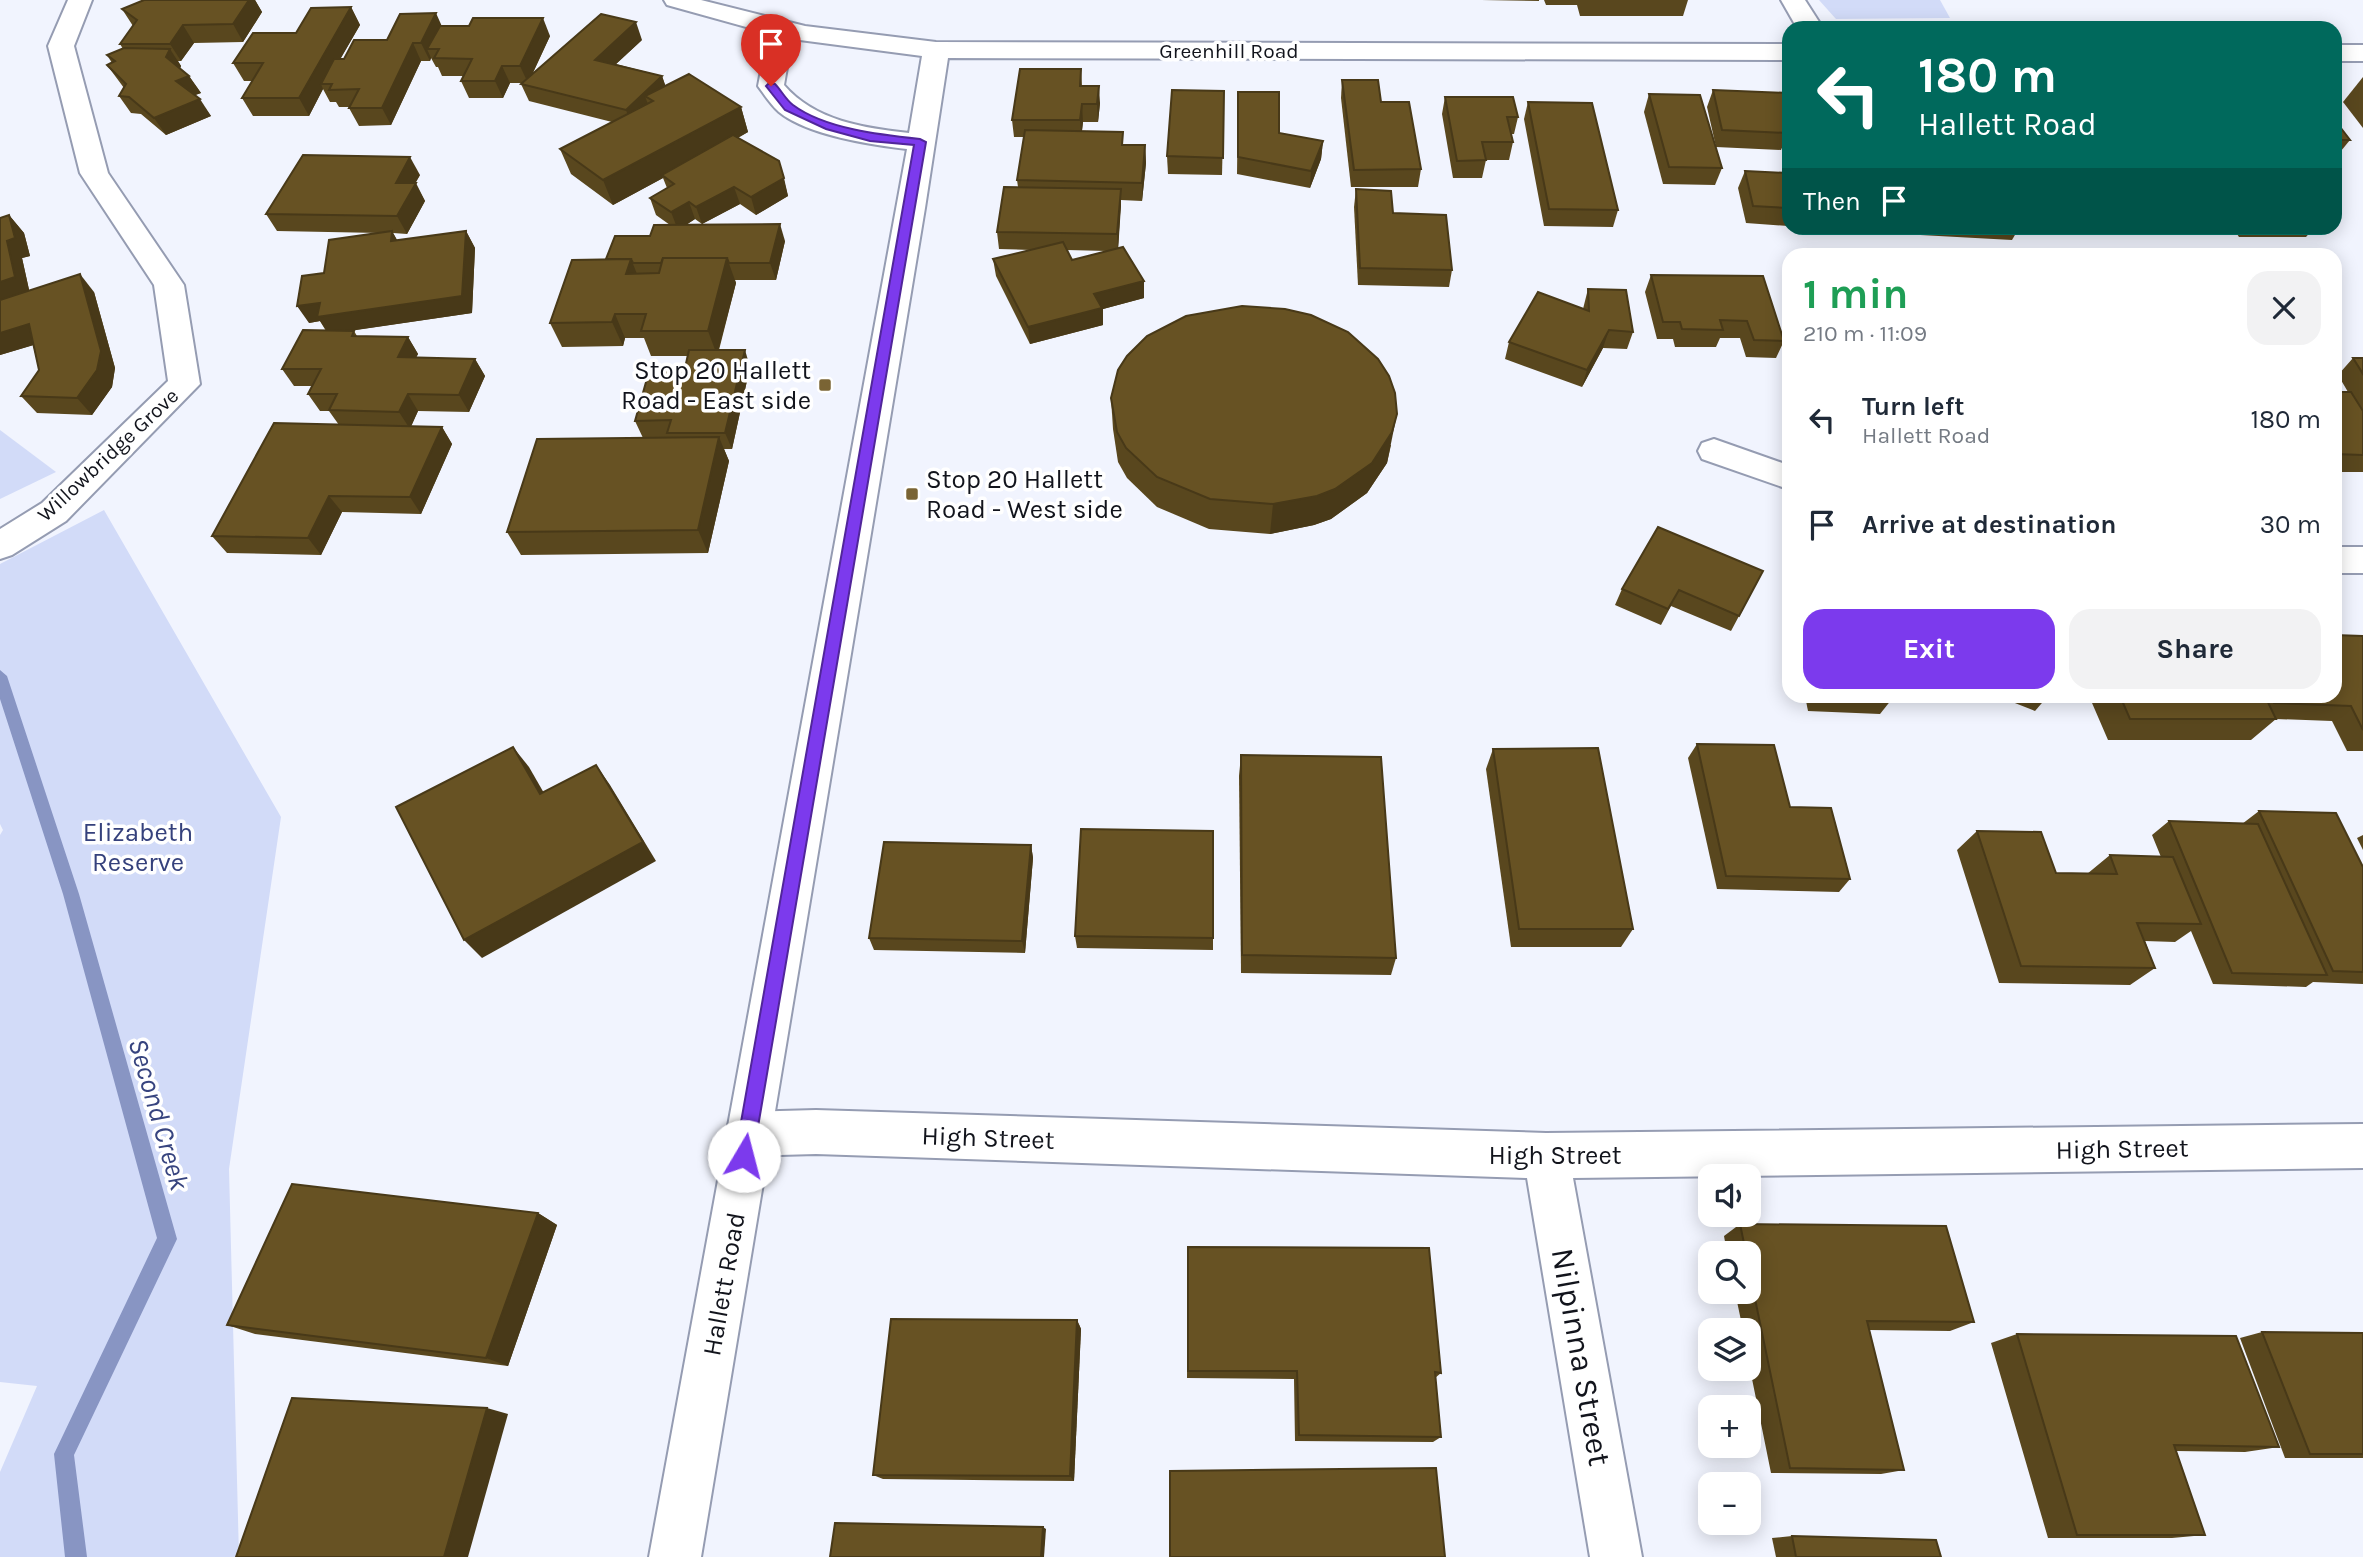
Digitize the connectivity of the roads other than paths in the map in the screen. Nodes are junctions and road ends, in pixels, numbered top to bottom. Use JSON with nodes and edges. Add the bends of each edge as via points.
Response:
{"nodes":[{"id":1,"x":80,"y":0,"type":"edge"},
{"id":2,"x":676,"y":0,"type":"edge"},
{"id":3,"x":1793,"y":0,"type":"edge"},
{"id":4,"x":1806,"y":21,"type":"edge"},
{"id":5,"x":781,"y":31,"type":"junction"},
{"id":6,"x":936,"y":50,"type":"junction"},
{"id":7,"x":1782,"y":52,"type":"edge"},
{"id":8,"x":2342,"y":53,"type":"edge"},
{"id":9,"x":2363,"y":53,"type":"edge"},
{"id":10,"x":920,"y":142,"type":"junction"},
{"id":11,"x":1714,"y":451,"type":"dead end"},
{"id":12,"x":1782,"y":475,"type":"edge"},
{"id":13,"x":0,"y":546,"type":"edge"},
{"id":14,"x":2342,"y":560,"type":"edge"},
{"id":15,"x":2363,"y":560,"type":"edge"},
{"id":16,"x":747,"y":1134,"type":"junction"},
{"id":17,"x":2363,"y":1146,"type":"edge"},
{"id":18,"x":1546,"y":1156,"type":"junction"},
{"id":19,"x":675,"y":1557,"type":"edge"},
{"id":20,"x":1616,"y":1557,"type":"edge"}],
"edges":[{"from":1,"to":13,"type":"main road","name":"Willowbridge Grove","via":[[61,46],[94,173],[169,285],[184,384],[54,512]]},
{"from":2,"to":5,"type":"main road","name":"Greenhill Road"},
{"from":3,"to":4,"type":"main road"},
{"from":5,"to":6,"type":"main road","name":"Greenhill Road"},
{"from":5,"to":10,"type":"main road","via":[[771,86],[789,107],[830,126],[870,137]]},
{"from":6,"to":7,"type":"main road","name":"Greenhill Road"},
{"from":6,"to":10,"type":"main road","name":"Hallett Road"},
{"from":8,"to":9,"type":"main road"},
{"from":10,"to":16,"type":"main road","name":"Hallett Road"},
{"from":11,"to":12,"type":"main road"},
{"from":14,"to":15,"type":"main road"},
{"from":16,"to":18,"type":"main road","name":"High Street","via":[[816,1132]]},
{"from":16,"to":19,"type":"main road","name":"Hallett Road"},
{"from":17,"to":18,"type":"main road","name":"High Street"},
{"from":18,"to":20,"type":"main road","name":"Nilpinna Street"}]}
